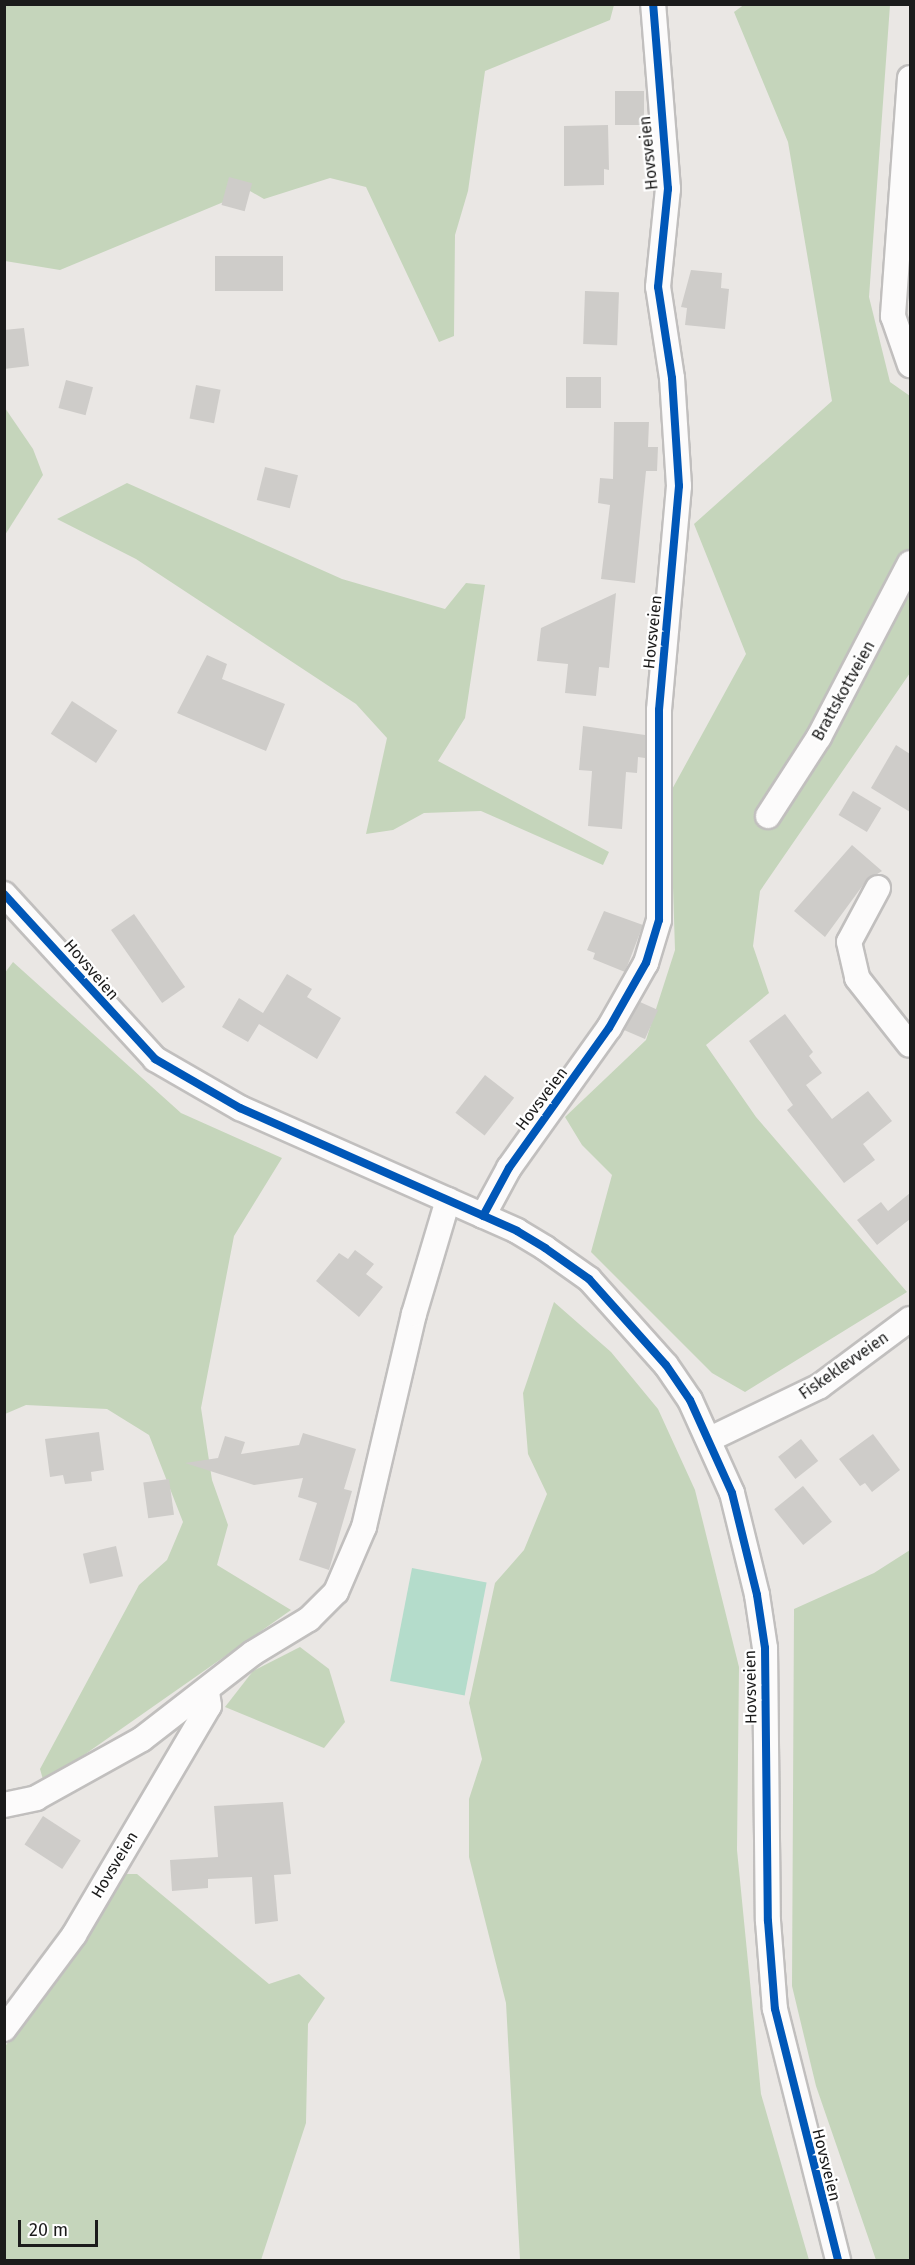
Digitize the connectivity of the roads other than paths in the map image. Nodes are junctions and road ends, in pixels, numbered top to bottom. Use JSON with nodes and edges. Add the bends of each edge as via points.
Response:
{"nodes":[{"id":1,"x":652,"y":4,"type":"edge"},
{"id":2,"x":910,"y":78,"type":"edge"},
{"id":3,"x":910,"y":365,"type":"edge"},
{"id":4,"x":910,"y":563,"type":"edge"},
{"id":5,"x":768,"y":816,"type":"dead end"},
{"id":6,"x":878,"y":888,"type":"dead end"},
{"id":7,"x":4,"y":894,"type":"edge"},
{"id":8,"x":906,"y":1040,"type":"edge"},
{"id":9,"x":448,"y":1200,"type":"junction"},
{"id":10,"x":483,"y":1216,"type":"junction"},
{"id":11,"x":910,"y":1319,"type":"edge"},
{"id":12,"x":710,"y":1439,"type":"junction"},
{"id":13,"x":207,"y":1692,"type":"junction"},
{"id":14,"x":151,"y":1733,"type":"junction"},
{"id":15,"x":179,"y":1755,"type":"junction"},
{"id":16,"x":4,"y":1805,"type":"edge"},
{"id":17,"x":4,"y":2029,"type":"edge"},
{"id":18,"x":838,"y":2260,"type":"edge"}],
"edges":[{"from":1,"to":10,"type":"street","name":"Hovsveien","via":[[668,189],[658,287],[672,378],[680,486],[659,710],[659,920],[646,963],[609,1028],[509,1168]]},
{"from":2,"to":3,"type":"street","via":[[893,316]]},
{"from":4,"to":5,"type":"street","name":"Brattskottveien","via":[[819,737]]},
{"from":6,"to":8,"type":"street","via":[[849,942],[857,978]]},
{"from":7,"to":9,"type":"street","name":"Hovsveien","via":[[127,1033],[173,1071],[240,1108]]},
{"from":9,"to":10,"type":"street","name":"Hovsveien"},
{"from":9,"to":13,"type":"street","via":[[352,1564],[336,1592],[309,1619],[253,1653]]},
{"from":10,"to":12,"type":"street","name":"Hovsveien","via":[[517,1231],[589,1280],[666,1365]]},
{"from":11,"to":12,"type":"street","name":"Fiskeklevveien","via":[[820,1386]]},
{"from":12,"to":18,"type":"street","name":"Hovsveien","via":[[745,1536],[765,1648],[768,1921],[775,2009]]},
{"from":13,"to":14,"type":"street"},
{"from":13,"to":15,"type":"street","name":"Hovsveien","via":[[209,1706]]},
{"from":14,"to":15,"type":"street"},
{"from":14,"to":16,"type":"street","via":[[44,1794]]},
{"from":15,"to":17,"type":"street","name":"Hovsveien","via":[[74,1935]]}]}
